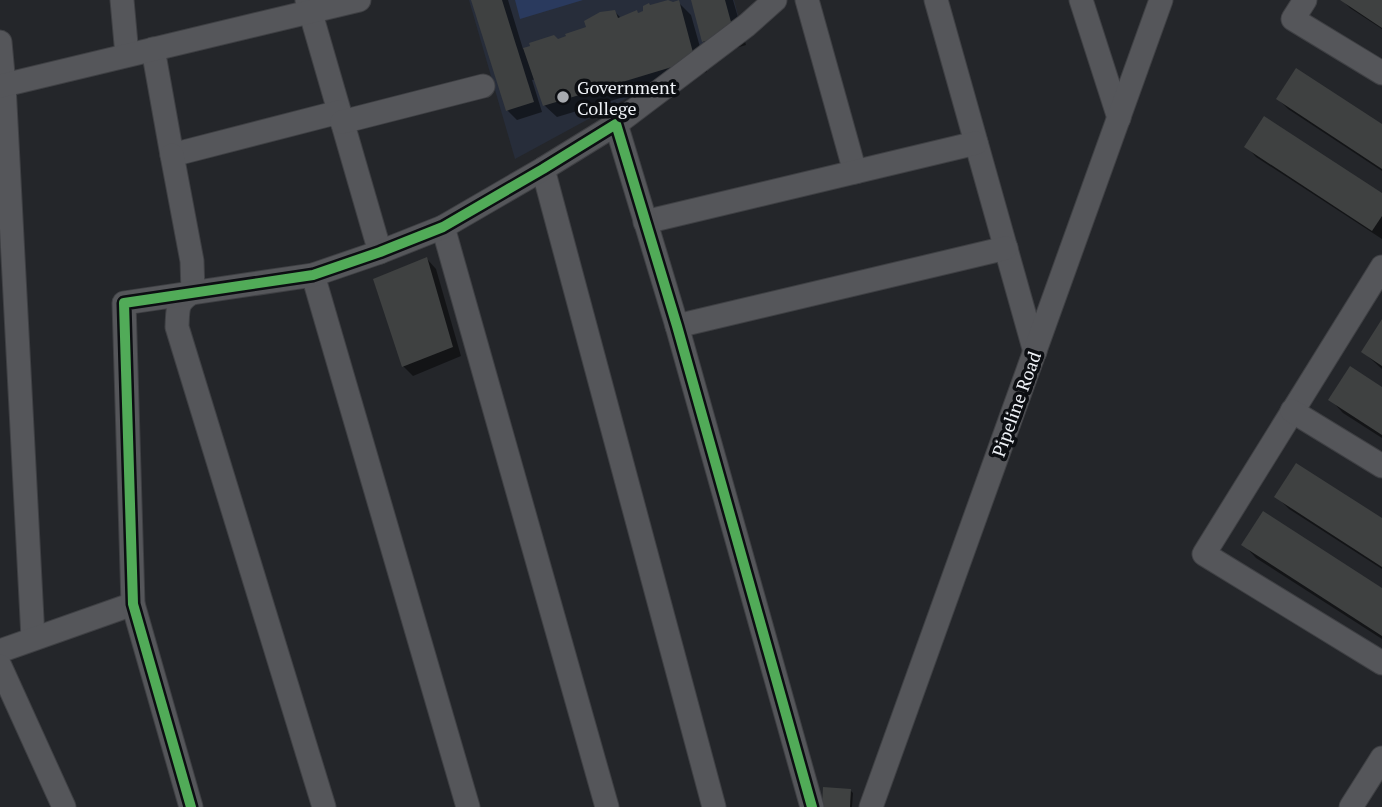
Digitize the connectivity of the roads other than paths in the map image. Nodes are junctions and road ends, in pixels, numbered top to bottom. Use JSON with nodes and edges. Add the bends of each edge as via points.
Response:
{"nodes":[{"id":1,"x":122,"y":0,"type":"edge"},
{"id":2,"x":359,"y":0,"type":"edge"},
{"id":3,"x":775,"y":0,"type":"edge"},
{"id":4,"x":807,"y":0,"type":"edge"},
{"id":5,"x":936,"y":0,"type":"edge"},
{"id":6,"x":1081,"y":0,"type":"edge"},
{"id":7,"x":1161,"y":0,"type":"edge"},
{"id":8,"x":1306,"y":0,"type":"edge"},
{"id":9,"x":309,"y":6,"type":"edge"},
{"id":10,"x":0,"y":42,"type":"edge"},
{"id":11,"x":153,"y":49,"type":"junction"},
{"id":12,"x":127,"y":55,"type":"junction"},
{"id":13,"x":1382,"y":73,"type":"edge"},
{"id":14,"x":2,"y":85,"type":"edge"},
{"id":15,"x":484,"y":86,"type":"dead end"},
{"id":16,"x":341,"y":117,"type":"junction"},
{"id":17,"x":1119,"y":118,"type":"junction"},
{"id":18,"x":616,"y":124,"type":"junction"},
{"id":19,"x":976,"y":143,"type":"junction"},
{"id":20,"x":172,"y":155,"type":"junction"},
{"id":21,"x":543,"y":169,"type":"junction"},
{"id":22,"x":855,"y":172,"type":"junction"},
{"id":23,"x":645,"y":222,"type":"junction"},
{"id":24,"x":443,"y":227,"type":"junction"},
{"id":25,"x":1006,"y":248,"type":"junction"},
{"id":26,"x":380,"y":252,"type":"junction"},
{"id":27,"x":1380,"y":274,"type":"edge"},
{"id":28,"x":313,"y":275,"type":"junction"},
{"id":29,"x":194,"y":292,"type":"junction"},
{"id":30,"x":677,"y":326,"type":"junction"},
{"id":31,"x":1035,"y":352,"type":"junction"},
{"id":32,"x":1292,"y":411,"type":"junction"},
{"id":33,"x":1382,"y":466,"type":"edge"},
{"id":34,"x":133,"y":604,"type":"junction"},
{"id":35,"x":33,"y":638,"type":"junction"},
{"id":36,"x":0,"y":650,"type":"edge"},
{"id":37,"x":1382,"y":663,"type":"edge"},
{"id":38,"x":0,"y":666,"type":"edge"},
{"id":39,"x":1382,"y":758,"type":"edge"},
{"id":40,"x":64,"y":807,"type":"edge"},
{"id":41,"x":191,"y":807,"type":"edge"},
{"id":42,"x":324,"y":807,"type":"edge"},
{"id":43,"x":468,"y":807,"type":"edge"},
{"id":44,"x":607,"y":807,"type":"edge"},
{"id":45,"x":714,"y":807,"type":"edge"},
{"id":46,"x":812,"y":807,"type":"edge"},
{"id":47,"x":871,"y":807,"type":"edge"},
{"id":48,"x":1351,"y":807,"type":"edge"}],
"edges":[{"from":1,"to":12,"type":"street"},
{"from":2,"to":9,"type":"street"},
{"from":3,"to":18,"type":"street"},
{"from":4,"to":22,"type":"street"},
{"from":5,"to":19,"type":"street"},
{"from":6,"to":17,"type":"street"},
{"from":7,"to":17,"type":"street","name":"Pipeline Road"},
{"from":8,"to":13,"type":"street","via":[[1293,19]]},
{"from":9,"to":11,"type":"street"},
{"from":9,"to":16,"type":"street"},
{"from":10,"to":14,"type":"street"},
{"from":11,"to":12,"type":"street"},
{"from":11,"to":20,"type":"street"},
{"from":12,"to":14,"type":"street"},
{"from":14,"to":35,"type":"street"},
{"from":15,"to":16,"type":"street"},
{"from":16,"to":20,"type":"street"},
{"from":16,"to":26,"type":"street"},
{"from":17,"to":31,"type":"street","name":"Pipeline Road"},
{"from":18,"to":21,"type":"street"},
{"from":18,"to":23,"type":"street"},
{"from":19,"to":22,"type":"street"},
{"from":19,"to":25,"type":"street"},
{"from":20,"to":29,"type":"street"},
{"from":21,"to":24,"type":"street"},
{"from":21,"to":45,"type":"street"},
{"from":22,"to":23,"type":"street"},
{"from":23,"to":30,"type":"street"},
{"from":24,"to":26,"type":"street"},
{"from":24,"to":44,"type":"street"},
{"from":25,"to":30,"type":"street"},
{"from":25,"to":31,"type":"street"},
{"from":26,"to":28,"type":"street"},
{"from":27,"to":32,"type":"street"},
{"from":28,"to":29,"type":"street"},
{"from":28,"to":43,"type":"street"},
{"from":29,"to":34,"type":"street","via":[[124,303]]},
{"from":29,"to":42,"type":"street","via":[[183,298],[178,308],[177,327]]},
{"from":30,"to":46,"type":"street"},
{"from":31,"to":47,"type":"street","name":"Pipeline Road"},
{"from":32,"to":33,"type":"street"},
{"from":32,"to":37,"type":"street","via":[[1204,554]]},
{"from":34,"to":35,"type":"street"},
{"from":34,"to":41,"type":"street"},
{"from":35,"to":36,"type":"street"},
{"from":38,"to":40,"type":"street"},
{"from":39,"to":48,"type":"street"}]}
